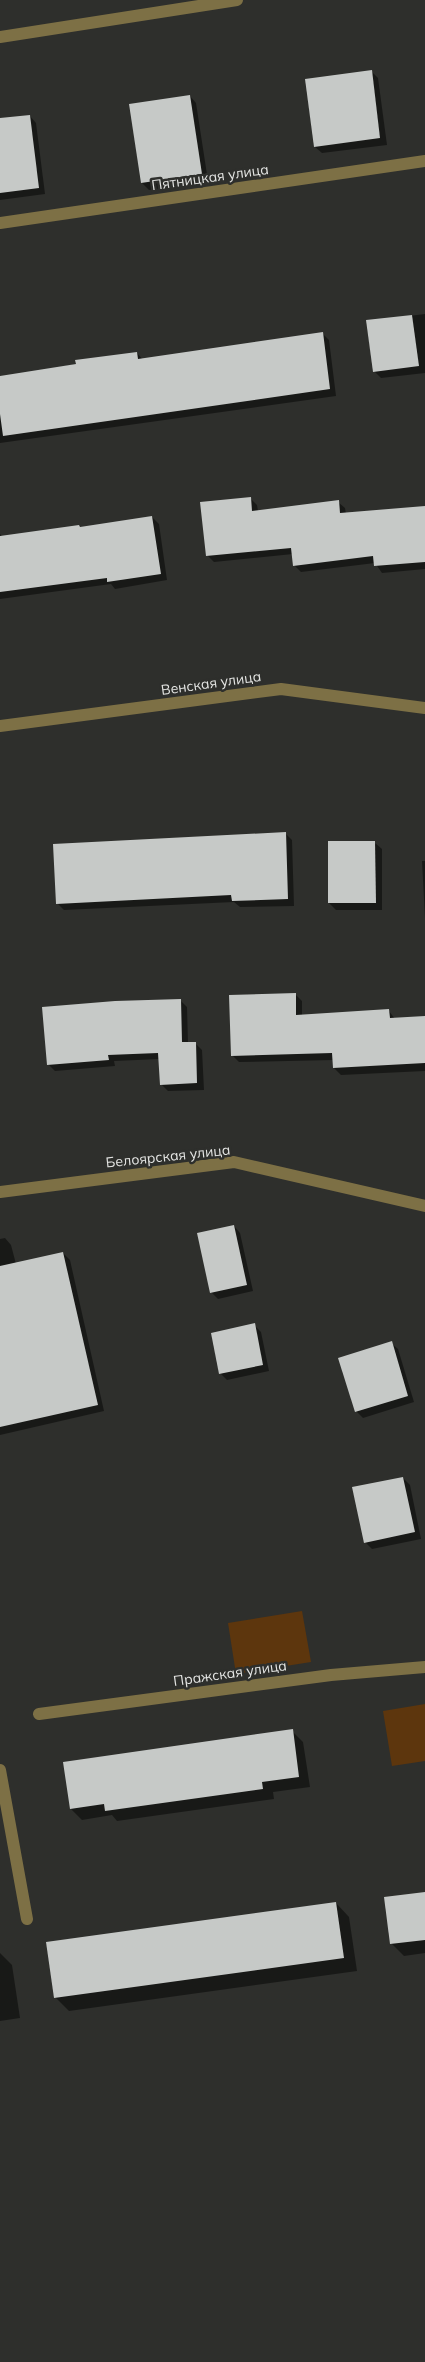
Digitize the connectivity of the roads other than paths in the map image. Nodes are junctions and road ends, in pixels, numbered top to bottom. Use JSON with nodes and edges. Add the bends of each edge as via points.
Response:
{"nodes":[{"id":1,"x":237,"y":0,"type":"edge"},
{"id":2,"x":0,"y":37,"type":"edge"},
{"id":3,"x":425,"y":161,"type":"edge"},
{"id":4,"x":0,"y":223,"type":"edge"},
{"id":5,"x":425,"y":708,"type":"edge"},
{"id":6,"x":0,"y":726,"type":"edge"},
{"id":7,"x":0,"y":1192,"type":"edge"},
{"id":8,"x":425,"y":1206,"type":"edge"},
{"id":9,"x":425,"y":1667,"type":"edge"},
{"id":10,"x":39,"y":1714,"type":"dead end"},
{"id":11,"x":0,"y":1770,"type":"edge"},
{"id":12,"x":26,"y":1919,"type":"dead end"}],
"edges":[{"from":1,"to":2,"type":"street"},
{"from":3,"to":4,"type":"street","name":"Пятницкая улица"},
{"from":5,"to":6,"type":"street","name":"Венская улица","via":[[280,689]]},
{"from":7,"to":8,"type":"street","name":"Белоярская улица","via":[[234,1162]]},
{"from":9,"to":10,"type":"street","name":"Пражская улица","via":[[347,1673]]},
{"from":11,"to":12,"type":"street"}]}
